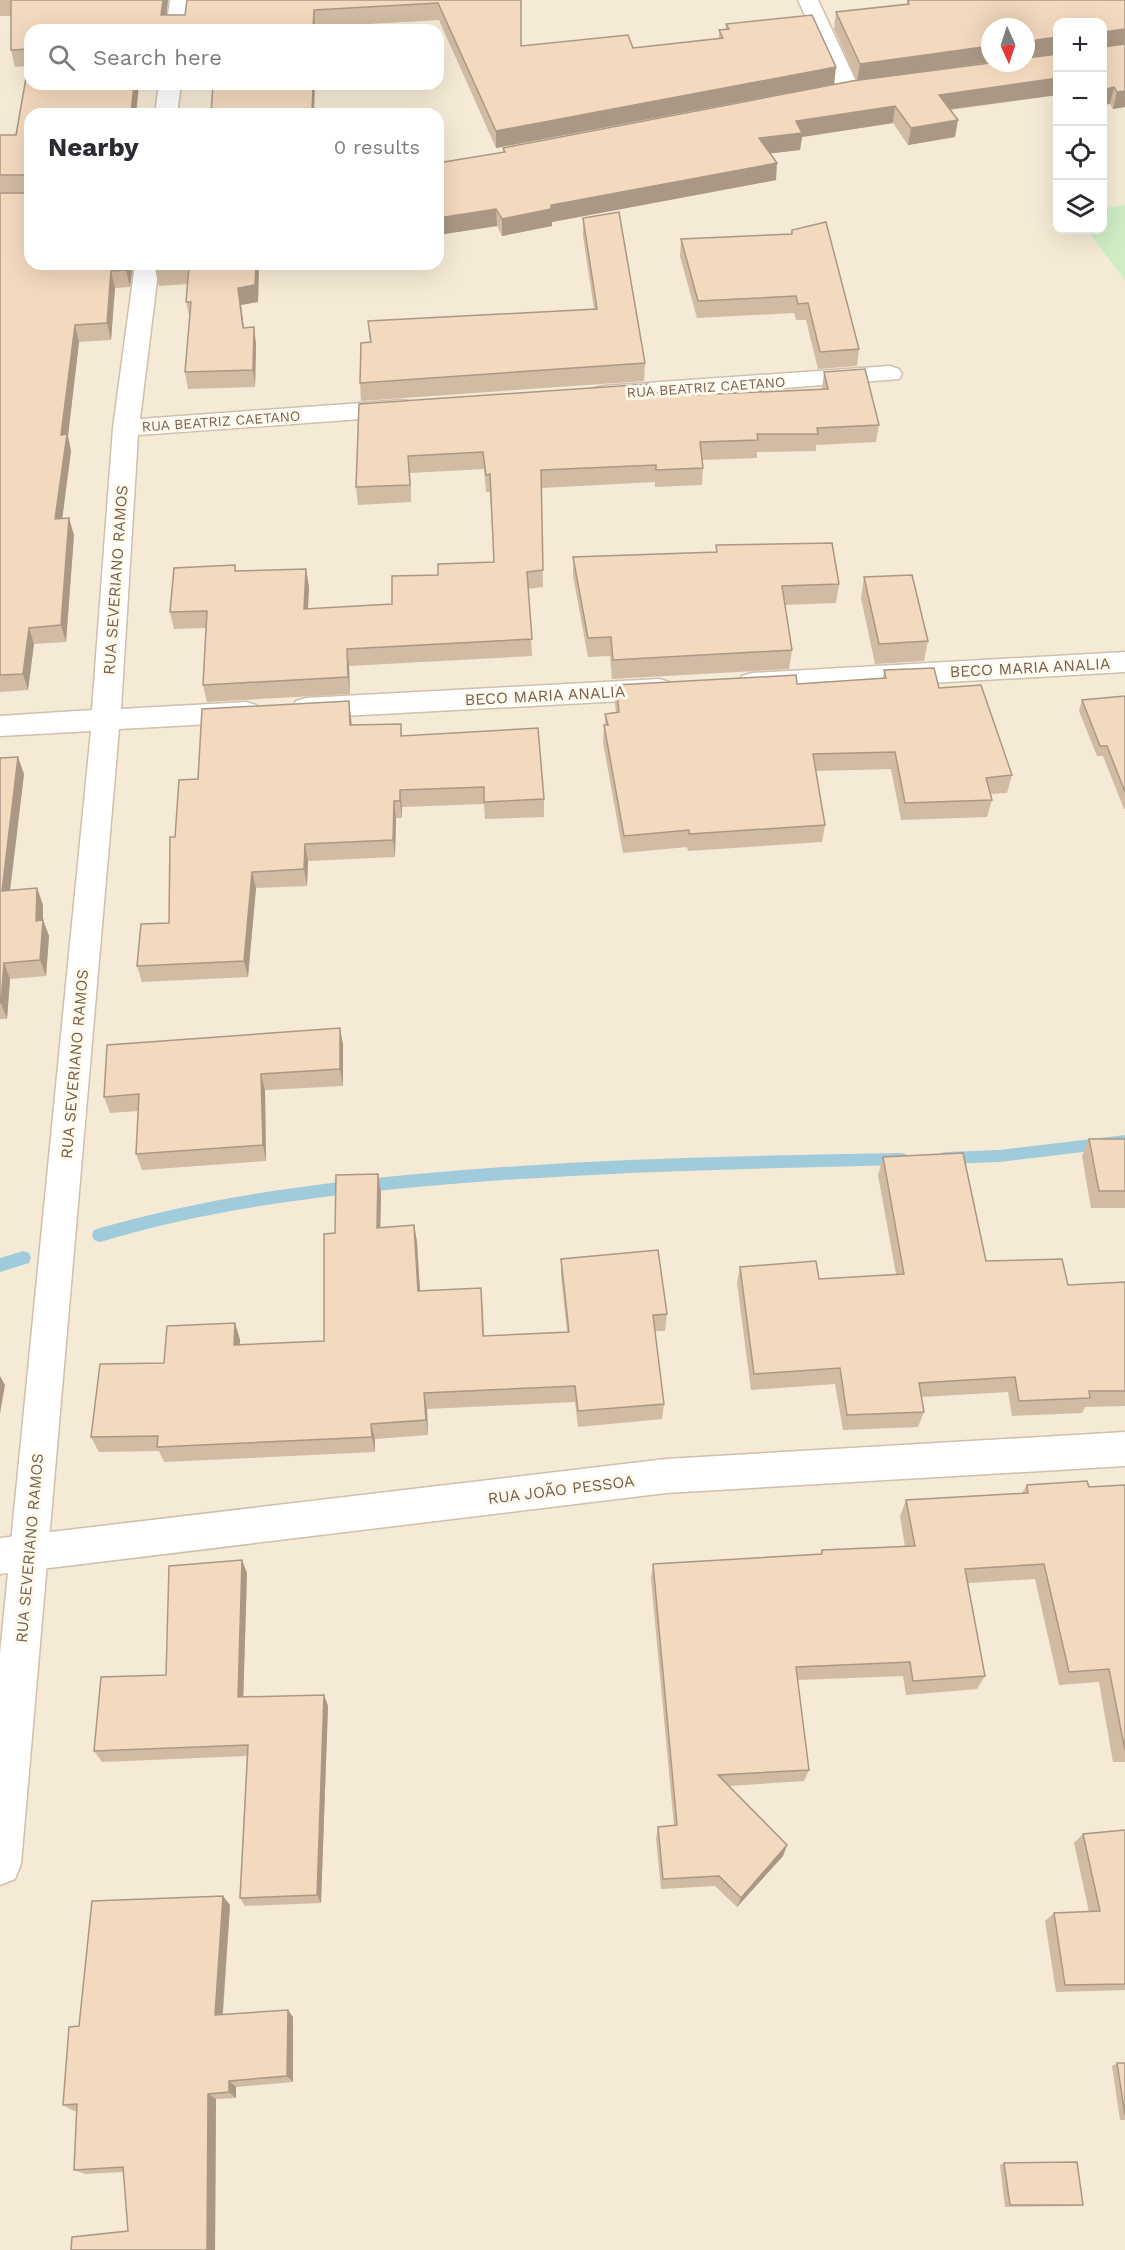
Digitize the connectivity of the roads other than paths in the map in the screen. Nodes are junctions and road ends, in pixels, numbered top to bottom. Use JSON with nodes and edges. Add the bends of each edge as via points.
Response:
{"nodes":[{"id":1,"x":180,"y":0,"type":"edge"},
{"id":2,"x":808,"y":0,"type":"edge"},
{"id":3,"x":177,"y":24,"type":"edge"},
{"id":4,"x":872,"y":87,"type":"edge"},
{"id":5,"x":169,"y":90,"type":"edge"},
{"id":6,"x":849,"y":90,"type":"junction"},
{"id":7,"x":826,"y":94,"type":"edge"},
{"id":8,"x":167,"y":108,"type":"edge"},
{"id":9,"x":146,"y":270,"type":"edge"},
{"id":10,"x":890,"y":374,"type":"dead end"},
{"id":11,"x":580,"y":396,"type":"edge"},
{"id":12,"x":424,"y":406,"type":"edge"},
{"id":13,"x":126,"y":428,"type":"junction"},
{"id":14,"x":1125,"y":662,"type":"edge"},
{"id":15,"x":721,"y":685,"type":"edge"},
{"id":16,"x":685,"y":687,"type":"edge"},
{"id":17,"x":106,"y":719,"type":"junction"},
{"id":18,"x":0,"y":726,"type":"edge"},
{"id":19,"x":1125,"y":1449,"type":"edge"},
{"id":20,"x":14,"y":1556,"type":"edge"},
{"id":21,"x":0,"y":1864,"type":"edge"}],
"edges":[{"from":1,"to":3,"type":"street"},
{"from":2,"to":6,"type":"street"},
{"from":4,"to":6,"type":"street"},
{"from":5,"to":8,"type":"street"},
{"from":6,"to":7,"type":"street"},
{"from":9,"to":13,"type":"street","name":"RUA SEVERIANO RAMOS"},
{"from":10,"to":11,"type":"street","name":"RUA BEATRIZ CAETANO"},
{"from":12,"to":13,"type":"street","name":"RUA BEATRIZ CAETANO"},
{"from":13,"to":17,"type":"street","name":"RUA SEVERIANO RAMOS"},
{"from":14,"to":15,"type":"street","name":"BECO MARIA ANALIA"},
{"from":16,"to":17,"type":"street","name":"BECO MARIA ANALIA"},
{"from":17,"to":18,"type":"street","name":"BECO MARIA ANALIA"},
{"from":17,"to":20,"type":"street","name":"RUA SEVERIANO RAMOS"},
{"from":19,"to":20,"type":"street","name":"RUA JOÃO PESSOA","via":[[666,1476]]},
{"from":20,"to":21,"type":"street","name":"RUA SEVERIANO RAMOS"}]}
